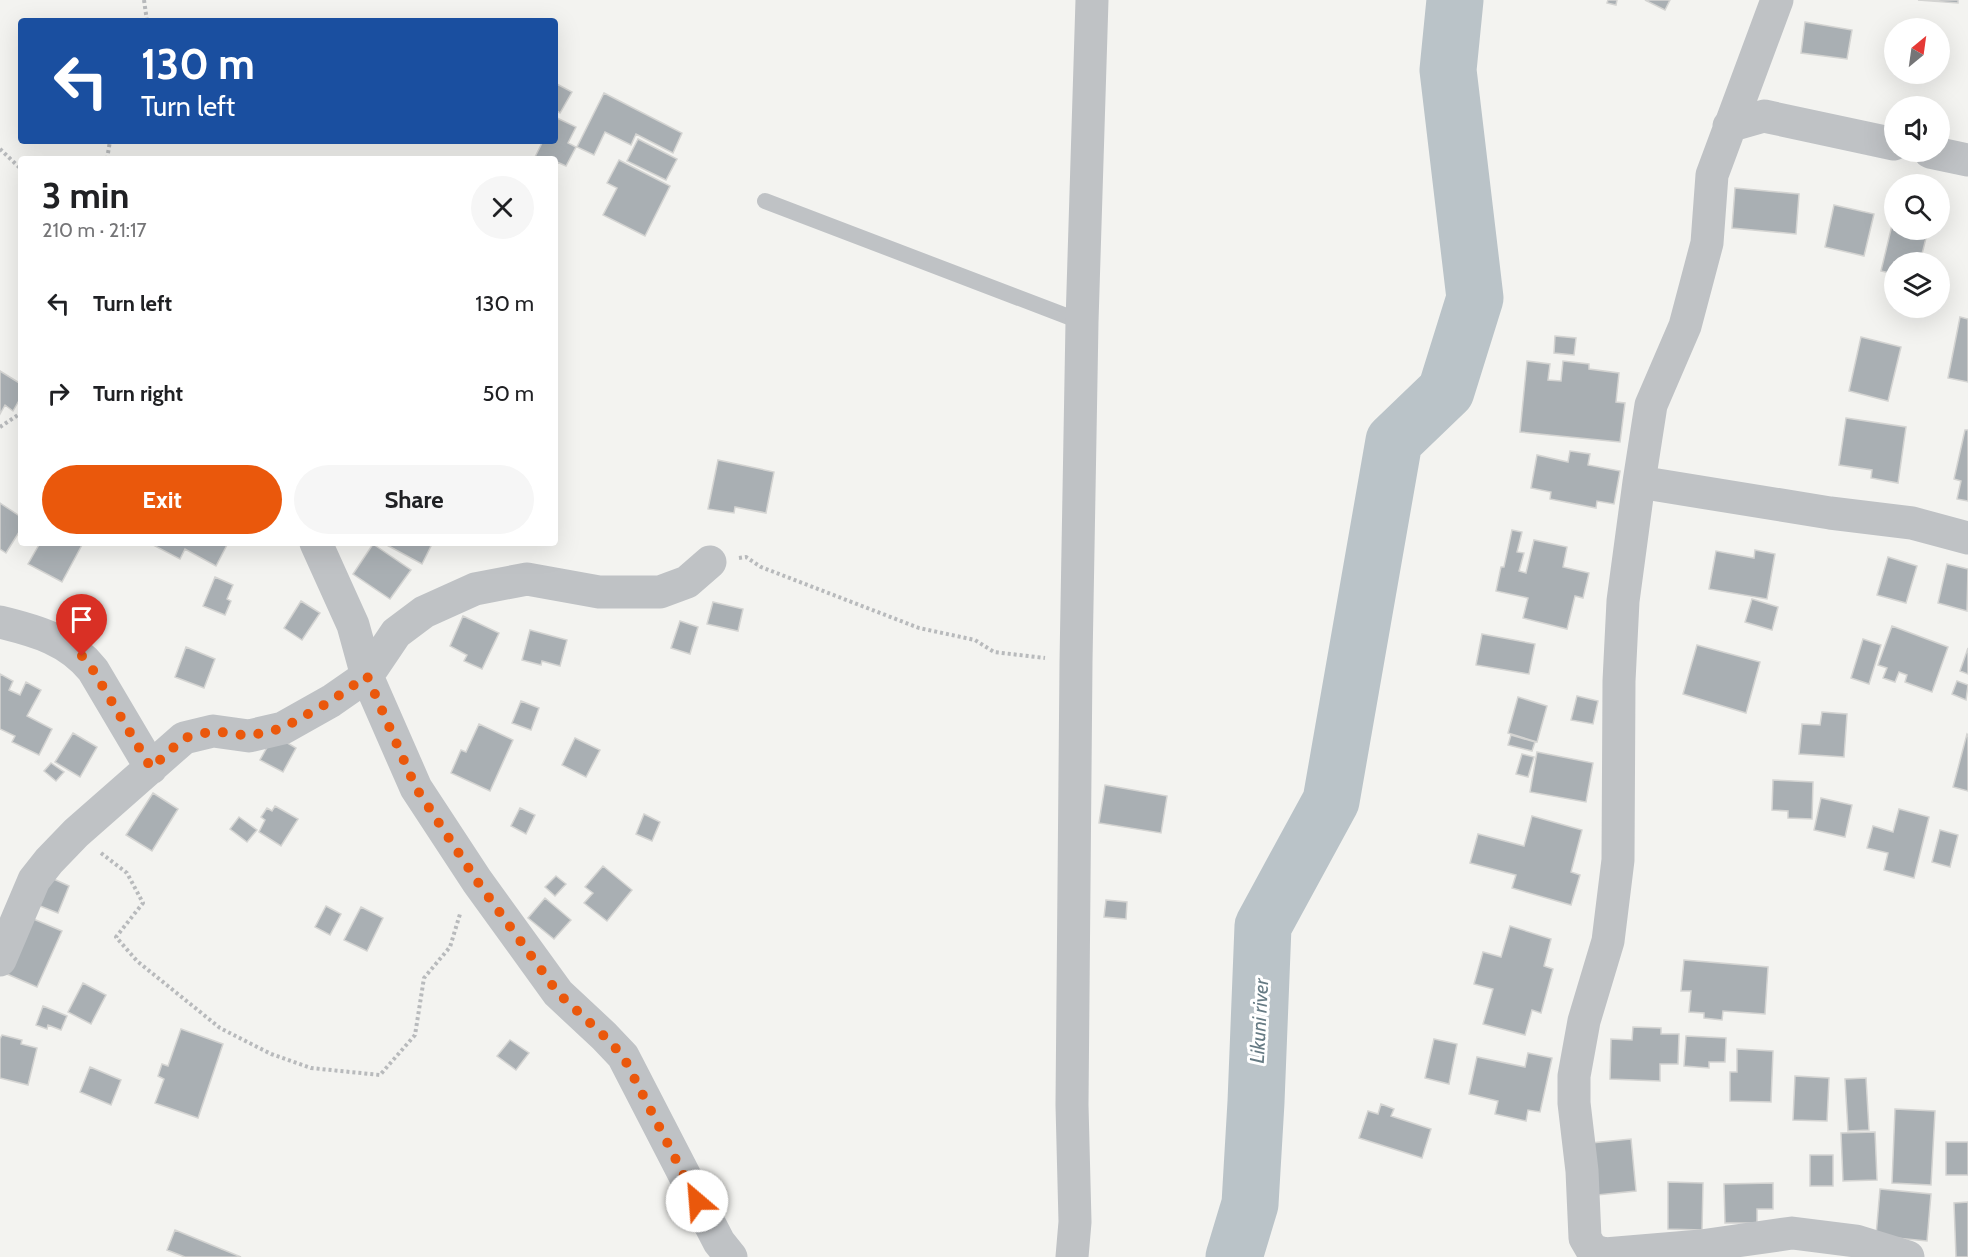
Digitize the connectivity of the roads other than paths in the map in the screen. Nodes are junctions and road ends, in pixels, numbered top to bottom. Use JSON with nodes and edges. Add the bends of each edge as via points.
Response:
{"nodes":[{"id":1,"x":1092,"y":0,"type":"edge"},
{"id":2,"x":1777,"y":0,"type":"edge"},
{"id":3,"x":1729,"y":126,"type":"junction"},
{"id":4,"x":1884,"y":142,"type":"edge"},
{"id":5,"x":1950,"y":156,"type":"edge"},
{"id":6,"x":1968,"y":160,"type":"edge"},
{"id":7,"x":765,"y":201,"type":"dead end"},
{"id":8,"x":1082,"y":322,"type":"junction"},
{"id":9,"x":1639,"y":482,"type":"junction"},
{"id":10,"x":1968,"y":538,"type":"edge"},
{"id":11,"x":317,"y":546,"type":"edge"},
{"id":12,"x":710,"y":562,"type":"road end"},
{"id":13,"x":0,"y":622,"type":"edge"},
{"id":14,"x":367,"y":676,"type":"junction"},
{"id":15,"x":151,"y":768,"type":"junction"},
{"id":16,"x":0,"y":960,"type":"edge"},
{"id":17,"x":1593,"y":1254,"type":"edge"},
{"id":18,"x":730,"y":1257,"type":"edge"},
{"id":19,"x":1072,"y":1257,"type":"edge"},
{"id":20,"x":1908,"y":1257,"type":"edge"}],
"edges":[{"from":1,"to":8,"type":"street"},
{"from":2,"to":3,"type":"street"},
{"from":3,"to":4,"type":"street","via":[[1764,116]]},
{"from":3,"to":9,"type":"street","via":[[1712,176],[1707,243],[1685,326],[1651,405]]},
{"from":5,"to":6,"type":"street"},
{"from":7,"to":8,"type":"lane"},
{"from":8,"to":19,"type":"street"},
{"from":9,"to":10,"type":"street","via":[[1912,523]]},
{"from":9,"to":17,"type":"street","via":[[1623,601],[1619,670],[1618,860],[1608,941],[1584,1021],[1574,1076],[1586,1238]]},
{"from":11,"to":14,"type":"street","via":[[353,624]]},
{"from":12,"to":14,"type":"street","via":[[687,582],[660,592],[599,591],[527,579],[475,589],[424,612],[396,633]]},
{"from":13,"to":15,"type":"street","via":[[35,630],[82,656]]},
{"from":14,"to":15,"type":"street","via":[[283,728],[249,736],[213,731],[184,738]]},
{"from":14,"to":18,"type":"street","via":[[416,788],[558,993],[623,1056],[718,1242]]},
{"from":15,"to":16,"type":"street","via":[[76,833],[34,880]]},
{"from":17,"to":20,"type":"street","via":[[1701,1246],[1792,1233],[1856,1241]]}]}
